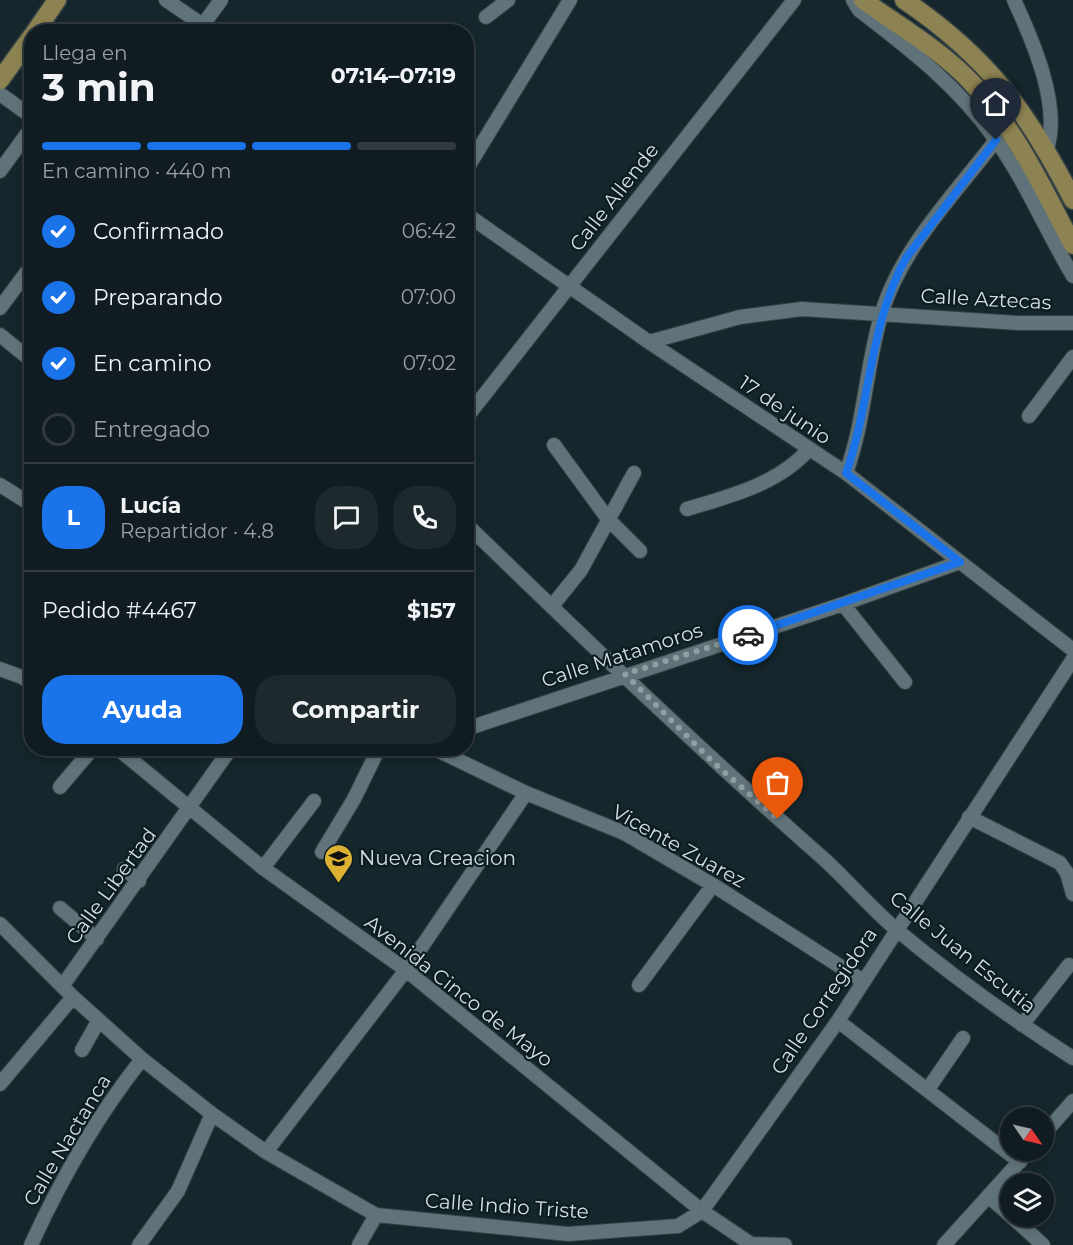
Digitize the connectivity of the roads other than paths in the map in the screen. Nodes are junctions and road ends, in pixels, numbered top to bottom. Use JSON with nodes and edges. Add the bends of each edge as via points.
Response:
{"nodes":[{"id":1,"x":57,"y":0,"type":"edge"},
{"id":2,"x":166,"y":0,"type":"edge"},
{"id":3,"x":221,"y":0,"type":"edge"},
{"id":4,"x":507,"y":0,"type":"edge"},
{"id":5,"x":570,"y":0,"type":"edge"},
{"id":6,"x":794,"y":0,"type":"edge"},
{"id":7,"x":853,"y":0,"type":"edge"},
{"id":8,"x":862,"y":0,"type":"edge"},
{"id":9,"x":904,"y":0,"type":"edge"},
{"id":10,"x":1018,"y":2,"type":"edge"},
{"id":11,"x":486,"y":17,"type":"dead end"},
{"id":12,"x":40,"y":24,"type":"edge"},
{"id":13,"x":198,"y":24,"type":"edge"},
{"id":14,"x":208,"y":24,"type":"edge"},
{"id":15,"x":24,"y":47,"type":"edge"},
{"id":16,"x":0,"y":80,"type":"edge"},
{"id":17,"x":0,"y":94,"type":"edge"},
{"id":18,"x":24,"y":111,"type":"edge"},
{"id":19,"x":24,"y":138,"type":"edge"},
{"id":20,"x":996,"y":140,"type":"junction"},
{"id":21,"x":1047,"y":150,"type":"junction"},
{"id":22,"x":474,"y":157,"type":"edge"},
{"id":23,"x":0,"y":171,"type":"edge"},
{"id":24,"x":1073,"y":200,"type":"edge"},
{"id":25,"x":474,"y":220,"type":"edge"},
{"id":26,"x":1073,"y":245,"type":"edge"},
{"id":27,"x":24,"y":276,"type":"edge"},
{"id":28,"x":1073,"y":276,"type":"edge"},
{"id":29,"x":569,"y":286,"type":"junction"},
{"id":30,"x":0,"y":308,"type":"edge"},
{"id":31,"x":882,"y":312,"type":"junction"},
{"id":32,"x":1073,"y":323,"type":"edge"},
{"id":33,"x":0,"y":335,"type":"edge"},
{"id":34,"x":649,"y":342,"type":"junction"},
{"id":35,"x":24,"y":354,"type":"edge"},
{"id":36,"x":1073,"y":357,"type":"edge"},
{"id":37,"x":474,"y":408,"type":"edge"},
{"id":38,"x":1029,"y":416,"type":"dead end"},
{"id":39,"x":554,"y":445,"type":"dead end"},
{"id":40,"x":809,"y":449,"type":"junction"},
{"id":41,"x":634,"y":473,"type":"dead end"},
{"id":42,"x":846,"y":473,"type":"junction"},
{"id":43,"x":1,"y":486,"type":"edge"},
{"id":44,"x":24,"y":500,"type":"edge"},
{"id":45,"x":687,"y":509,"type":"dead end"},
{"id":46,"x":608,"y":519,"type":"junction"},
{"id":47,"x":474,"y":532,"type":"edge"},
{"id":48,"x":640,"y":551,"type":"dead end"},
{"id":49,"x":960,"y":562,"type":"junction"},
{"id":50,"x":843,"y":604,"type":"junction"},
{"id":51,"x":552,"y":606,"type":"junction"},
{"id":52,"x":1073,"y":650,"type":"edge"},
{"id":53,"x":1073,"y":658,"type":"edge"},
{"id":54,"x":0,"y":669,"type":"edge"},
{"id":55,"x":625,"y":674,"type":"junction"},
{"id":56,"x":24,"y":678,"type":"edge"},
{"id":57,"x":905,"y":682,"type":"dead end"},
{"id":58,"x":474,"y":726,"type":"edge"},
{"id":59,"x":86,"y":756,"type":"edge"},
{"id":60,"x":127,"y":756,"type":"edge"},
{"id":61,"x":226,"y":756,"type":"edge"},
{"id":62,"x":375,"y":756,"type":"edge"},
{"id":63,"x":450,"y":756,"type":"edge"},
{"id":64,"x":60,"y":786,"type":"dead end"},
{"id":65,"x":526,"y":793,"type":"junction"},
{"id":66,"x":314,"y":801,"type":"dead end"},
{"id":67,"x":190,"y":810,"type":"junction"},
{"id":68,"x":969,"y":817,"type":"junction"},
{"id":69,"x":322,"y":852,"type":"dead end"},
{"id":70,"x":263,"y":868,"type":"junction"},
{"id":71,"x":124,"y":869,"type":"dead end"},
{"id":72,"x":139,"y":881,"type":"junction"},
{"id":73,"x":713,"y":885,"type":"junction"},
{"id":74,"x":1073,"y":894,"type":"edge"},
{"id":75,"x":60,"y":908,"type":"dead end"},
{"id":76,"x":896,"y":928,"type":"junction"},
{"id":77,"x":2,"y":931,"type":"edge"},
{"id":78,"x":97,"y":939,"type":"junction"},
{"id":79,"x":1069,"y":965,"type":"dead end"},
{"id":80,"x":406,"y":970,"type":"junction"},
{"id":81,"x":863,"y":981,"type":"junction"},
{"id":82,"x":63,"y":985,"type":"junction"},
{"id":83,"x":639,"y":985,"type":"dead end"},
{"id":84,"x":73,"y":997,"type":"junction"},
{"id":85,"x":99,"y":1020,"type":"junction"},
{"id":86,"x":838,"y":1021,"type":"junction"},
{"id":87,"x":1022,"y":1024,"type":"junction"},
{"id":88,"x":963,"y":1038,"type":"dead end"},
{"id":89,"x":82,"y":1050,"type":"dead end"},
{"id":90,"x":1073,"y":1058,"type":"edge"},
{"id":91,"x":142,"y":1059,"type":"junction"},
{"id":92,"x":0,"y":1084,"type":"edge"},
{"id":93,"x":928,"y":1089,"type":"junction"},
{"id":94,"x":1073,"y":1101,"type":"edge"},
{"id":95,"x":212,"y":1114,"type":"junction"},
{"id":96,"x":1054,"y":1123,"type":"edge"},
{"id":97,"x":266,"y":1152,"type":"junction"},
{"id":98,"x":1020,"y":1162,"type":"joint"},
{"id":99,"x":988,"y":1196,"type":"junction"},
{"id":100,"x":1000,"y":1206,"type":"edge"},
{"id":101,"x":702,"y":1211,"type":"junction"},
{"id":102,"x":376,"y":1215,"type":"junction"},
{"id":103,"x":1023,"y":1227,"type":"edge"},
{"id":104,"x":752,"y":1244,"type":"edge"},
{"id":105,"x":31,"y":1245,"type":"edge"},
{"id":106,"x":140,"y":1245,"type":"edge"},
{"id":107,"x":359,"y":1245,"type":"edge"},
{"id":108,"x":785,"y":1245,"type":"edge"},
{"id":109,"x":944,"y":1245,"type":"edge"},
{"id":110,"x":1043,"y":1245,"type":"edge"}],
"edges":[{"from":1,"to":12,"type":"main road"},
{"from":2,"to":13,"type":"street"},
{"from":3,"to":14,"type":"street"},
{"from":4,"to":11,"type":"street"},
{"from":5,"to":22,"type":"street"},
{"from":6,"to":29,"type":"street","name":"Calle Allende"},
{"from":7,"to":20,"type":"street","via":[[860,10],[934,68]]},
{"from":8,"to":26,"type":"main road","via":[[954,65],[972,83],[1005,123]]},
{"from":9,"to":21,"type":"main road","via":[[940,25],[1005,87]]},
{"from":10,"to":21,"type":"street","via":[[1050,95],[1052,132]]},
{"from":15,"to":16,"type":"main road"},
{"from":17,"to":18,"type":"street"},
{"from":19,"to":23,"type":"street"},
{"from":20,"to":28,"type":"street"},
{"from":20,"to":31,"type":"street","via":[[906,258]]},
{"from":21,"to":24,"type":"main road"},
{"from":25,"to":29,"type":"street","name":"17 de junio"},
{"from":27,"to":30,"type":"street"},
{"from":29,"to":34,"type":"street","name":"17 de junio"},
{"from":29,"to":37,"type":"street","name":"Calle Allende"},
{"from":31,"to":32,"type":"street","name":"Calle Aztecas","via":[[1019,323]]},
{"from":31,"to":34,"type":"street","name":"Calle Aztecas","via":[[802,309],[740,317]]},
{"from":31,"to":42,"type":"street"},
{"from":33,"to":35,"type":"street"},
{"from":34,"to":40,"type":"street","name":"17 de junio"},
{"from":36,"to":38,"type":"street"},
{"from":39,"to":46,"type":"street"},
{"from":40,"to":42,"type":"street","name":"17 de junio"},
{"from":40,"to":45,"type":"street","via":[[798,462],[747,491]]},
{"from":41,"to":46,"type":"street"},
{"from":42,"to":49,"type":"street","name":"17 de junio"},
{"from":43,"to":44,"type":"street"},
{"from":46,"to":48,"type":"street"},
{"from":46,"to":51,"type":"street","via":[[581,570]]},
{"from":47,"to":51,"type":"street","name":"Calle Juan Escutia"},
{"from":49,"to":50,"type":"street","name":"Calle Matamoros"},
{"from":49,"to":52,"type":"street","name":"17 de junio"},
{"from":50,"to":55,"type":"street","name":"Calle Matamoros"},
{"from":50,"to":57,"type":"street"},
{"from":51,"to":55,"type":"street","name":"Calle Juan Escutia"},
{"from":53,"to":68,"type":"street","name":"Calle Corregidora"},
{"from":54,"to":56,"type":"street"},
{"from":55,"to":58,"type":"street","name":"Calle Matamoros"},
{"from":55,"to":76,"type":"street","name":"Calle Juan Escutia","via":[[714,763]]},
{"from":59,"to":64,"type":"street"},
{"from":60,"to":67,"type":"street","name":"Avenida Cinco de Mayo"},
{"from":61,"to":67,"type":"street"},
{"from":62,"to":69,"type":"street"},
{"from":63,"to":65,"type":"street","name":"Vicente Zuarez"},
{"from":65,"to":73,"type":"street","name":"Vicente Zuarez","via":[[624,833]]},
{"from":65,"to":80,"type":"street"},
{"from":66,"to":70,"type":"street"},
{"from":67,"to":70,"type":"street","name":"Avenida Cinco de Mayo"},
{"from":67,"to":72,"type":"street","name":"Calle Libertad"},
{"from":68,"to":74,"type":"street","via":[[1060,863]]},
{"from":68,"to":76,"type":"street","name":"Calle Corregidora"},
{"from":70,"to":80,"type":"street","name":"Avenida Cinco de Mayo"},
{"from":71,"to":72,"type":"street"},
{"from":72,"to":78,"type":"street","name":"Calle Libertad"},
{"from":73,"to":81,"type":"street","name":"Vicente Zuarez"},
{"from":73,"to":83,"type":"street"},
{"from":75,"to":78,"type":"street"},
{"from":76,"to":81,"type":"street","name":"Calle Corregidora"},
{"from":76,"to":87,"type":"street","name":"Calle Juan Escutia"},
{"from":77,"to":82,"type":"street"},
{"from":78,"to":82,"type":"street","name":"Calle Libertad"},
{"from":79,"to":87,"type":"street"},
{"from":80,"to":97,"type":"street"},
{"from":80,"to":101,"type":"street","name":"Avenida Cinco de Mayo"},
{"from":81,"to":86,"type":"street","name":"Calle Corregidora"},
{"from":82,"to":84,"type":"street"},
{"from":84,"to":85,"type":"street"},
{"from":84,"to":92,"type":"street"},
{"from":85,"to":89,"type":"street"},
{"from":85,"to":91,"type":"street"},
{"from":86,"to":93,"type":"street"},
{"from":86,"to":101,"type":"street","name":"Calle Corregidora"},
{"from":87,"to":90,"type":"street","name":"Calle Juan Escutia"},
{"from":88,"to":93,"type":"street"},
{"from":91,"to":95,"type":"street"},
{"from":91,"to":105,"type":"street","name":"Calle Nactanca","via":[[108,1102],[51,1200]]},
{"from":93,"to":98,"type":"street"},
{"from":94,"to":96,"type":"street"},
{"from":95,"to":97,"type":"street"},
{"from":95,"to":106,"type":"street","via":[[178,1191]]},
{"from":97,"to":102,"type":"street"},
{"from":98,"to":99,"type":"street"},
{"from":99,"to":100,"type":"street"},
{"from":99,"to":109,"type":"street"},
{"from":101,"to":102,"type":"street","name":"Calle Indio Triste","via":[[678,1226],[568,1234]]},
{"from":101,"to":104,"type":"street","name":"Avenida Cinco de Mayo"},
{"from":102,"to":107,"type":"street"},
{"from":103,"to":110,"type":"street"},
{"from":104,"to":108,"type":"street","name":"Avenida Cinco de Mayo"}]}
